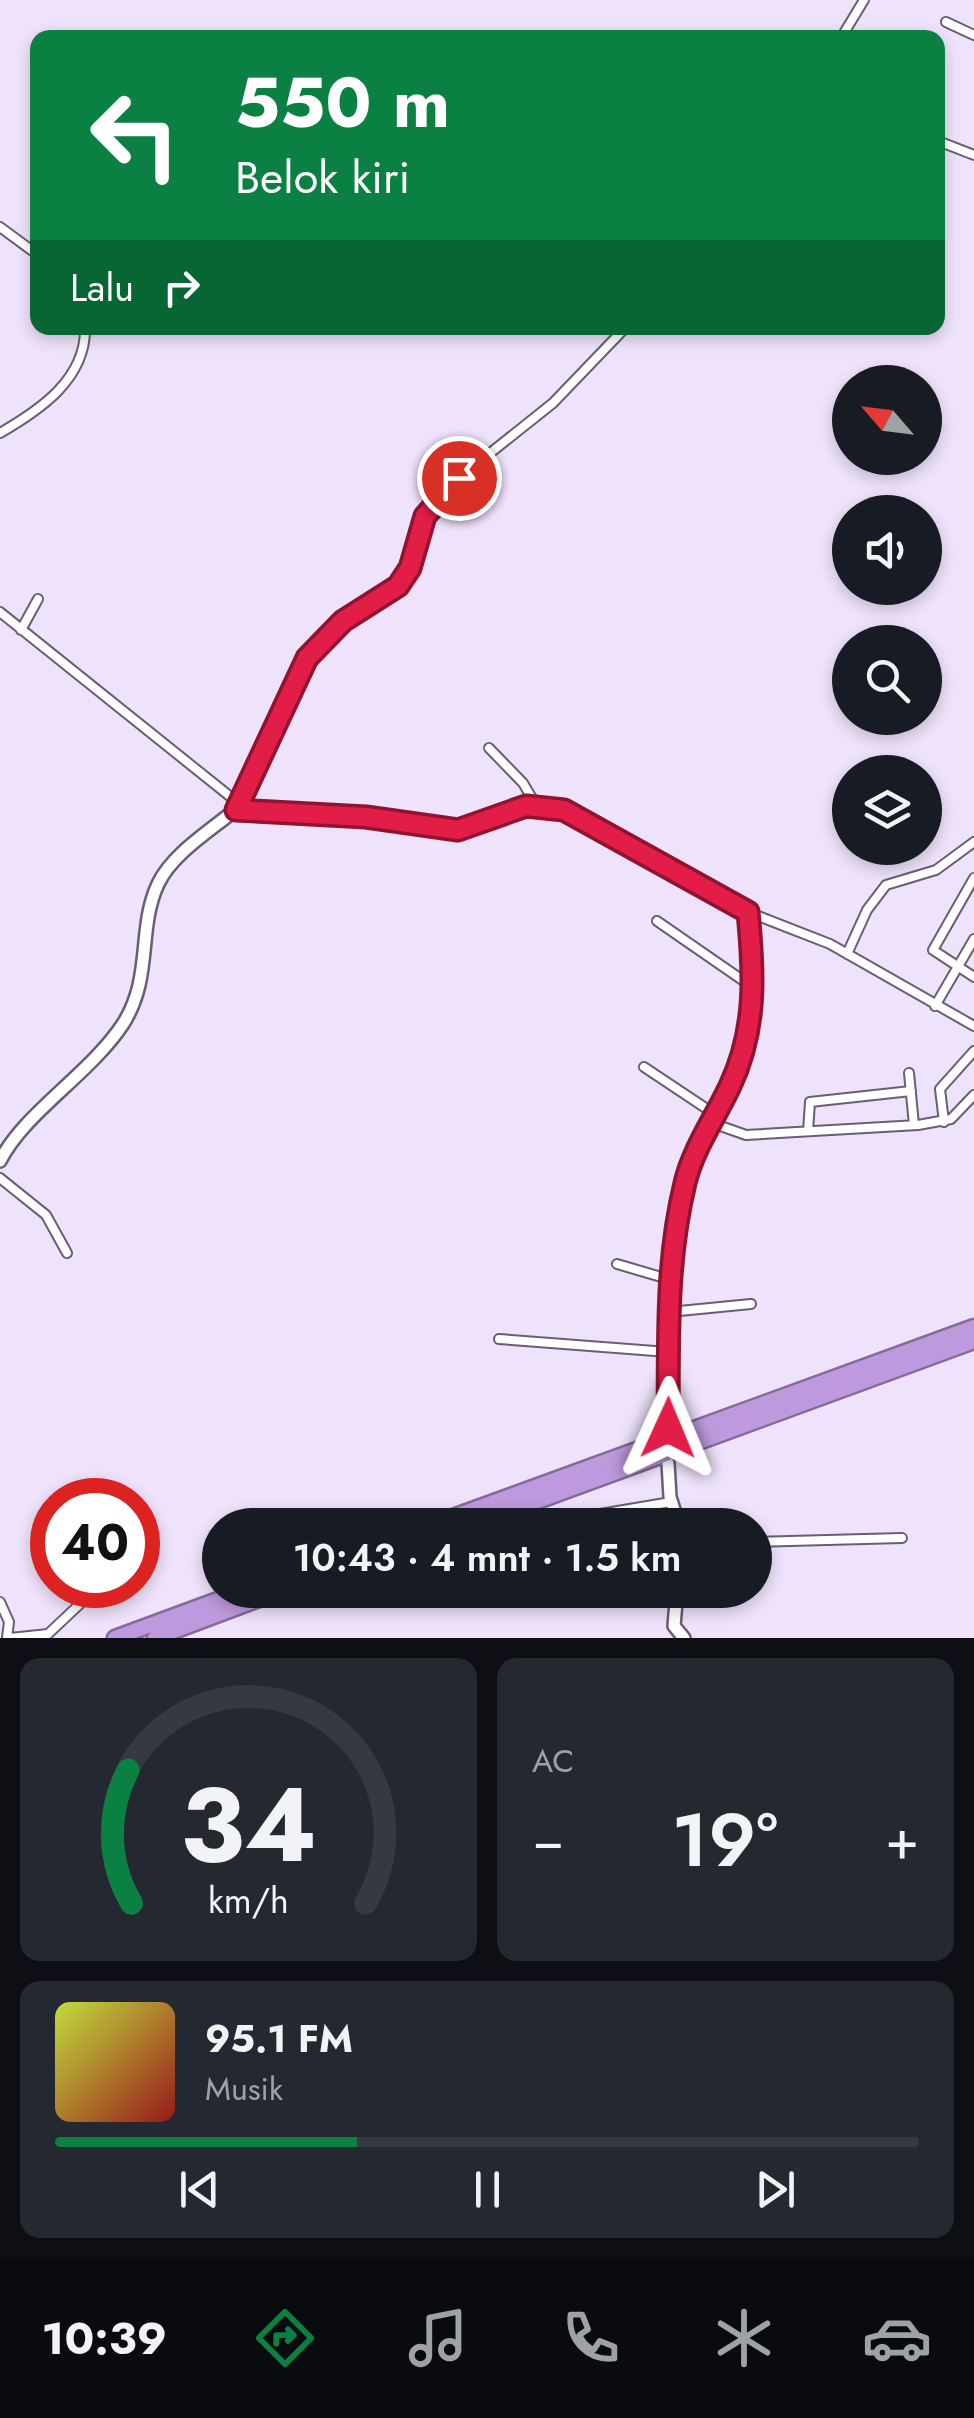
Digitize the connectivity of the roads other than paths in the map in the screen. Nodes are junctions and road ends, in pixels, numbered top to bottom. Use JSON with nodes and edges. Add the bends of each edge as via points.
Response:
{"nodes":[{"id":1,"x":864,"y":0,"type":"edge"},
{"id":2,"x":946,"y":22,"type":"dead end"},
{"id":3,"x":846,"y":30,"type":"edge"},
{"id":4,"x":974,"y":35,"type":"edge"},
{"id":5,"x":945,"y":144,"type":"edge"},
{"id":6,"x":974,"y":156,"type":"edge"},
{"id":7,"x":0,"y":227,"type":"edge"},
{"id":8,"x":30,"y":249,"type":"edge"},
{"id":9,"x":83,"y":335,"type":"edge"},
{"id":10,"x":618,"y":335,"type":"edge"},
{"id":11,"x":0,"y":432,"type":"edge"},
{"id":12,"x":38,"y":600,"type":"dead end"},
{"id":13,"x":0,"y":612,"type":"edge"},
{"id":14,"x":21,"y":630,"type":"junction"},
{"id":15,"x":489,"y":748,"type":"dead end"},
{"id":16,"x":536,"y":805,"type":"junction"},
{"id":17,"x":236,"y":806,"type":"junction"},
{"id":18,"x":974,"y":842,"type":"edge"},
{"id":19,"x":974,"y":878,"type":"edge"},
{"id":20,"x":748,"y":912,"type":"junction"},
{"id":21,"x":657,"y":921,"type":"dead end"},
{"id":22,"x":974,"y":939,"type":"edge"},
{"id":23,"x":846,"y":954,"type":"junction"},
{"id":24,"x":957,"y":968,"type":"junction"},
{"id":25,"x":974,"y":977,"type":"edge"},
{"id":26,"x":754,"y":988,"type":"junction"},
{"id":27,"x":935,"y":1006,"type":"junction"},
{"id":28,"x":974,"y":1026,"type":"edge"},
{"id":29,"x":974,"y":1051,"type":"edge"},
{"id":30,"x":644,"y":1067,"type":"dead end"},
{"id":31,"x":909,"y":1073,"type":"dead end"},
{"id":32,"x":910,"y":1091,"type":"junction"},
{"id":33,"x":974,"y":1095,"type":"edge"},
{"id":34,"x":714,"y":1119,"type":"junction"},
{"id":35,"x":944,"y":1122,"type":"junction"},
{"id":36,"x":914,"y":1125,"type":"junction"},
{"id":37,"x":808,"y":1130,"type":"junction"},
{"id":38,"x":0,"y":1161,"type":"edge"},
{"id":39,"x":0,"y":1178,"type":"edge"},
{"id":40,"x":67,"y":1253,"type":"dead end"},
{"id":41,"x":617,"y":1264,"type":"dead end"},
{"id":42,"x":668,"y":1279,"type":"junction"},
{"id":43,"x":751,"y":1304,"type":"dead end"},
{"id":44,"x":669,"y":1312,"type":"junction"},
{"id":45,"x":974,"y":1327,"type":"edge"},
{"id":46,"x":499,"y":1339,"type":"dead end"},
{"id":47,"x":974,"y":1341,"type":"edge"},
{"id":48,"x":668,"y":1352,"type":"junction"},
{"id":49,"x":668,"y":1428,"type":"dead end"},
{"id":50,"x":668,"y":1464,"type":"dead end"},
{"id":51,"x":671,"y":1502,"type":"junction"},
{"id":52,"x":478,"y":1508,"type":"edge"},
{"id":53,"x":518,"y":1508,"type":"edge"},
{"id":54,"x":635,"y":1508,"type":"edge"},
{"id":55,"x":673,"y":1508,"type":"edge"},
{"id":56,"x":902,"y":1538,"type":"dead end"},
{"id":57,"x":772,"y":1541,"type":"edge"},
{"id":58,"x":0,"y":1602,"type":"edge"},
{"id":59,"x":202,"y":1606,"type":"edge"},
{"id":60,"x":76,"y":1608,"type":"edge"},
{"id":61,"x":235,"y":1608,"type":"edge"},
{"id":62,"x":676,"y":1608,"type":"edge"},
{"id":63,"x":9,"y":1638,"type":"edge"},
{"id":64,"x":115,"y":1638,"type":"edge"},
{"id":65,"x":155,"y":1638,"type":"edge"},
{"id":66,"x":684,"y":1638,"type":"edge"}],
"edges":[{"from":1,"to":3,"type":"street"},
{"from":2,"to":4,"type":"street"},
{"from":5,"to":6,"type":"street"},
{"from":7,"to":8,"type":"street"},
{"from":9,"to":11,"type":"street","via":[[78,362],[61,388]]},
{"from":10,"to":17,"type":"street","via":[[553,403],[433,502],[398,586],[343,621],[307,658]]},
{"from":12,"to":14,"type":"street"},
{"from":13,"to":14,"type":"street"},
{"from":14,"to":17,"type":"street"},
{"from":15,"to":16,"type":"street"},
{"from":16,"to":17,"type":"street","via":[[458,830]]},
{"from":16,"to":20,"type":"street","via":[[582,818]]},
{"from":17,"to":38,"type":"street","via":[[166,869],[156,887],[141,988],[122,1024]]},
{"from":18,"to":23,"type":"street","via":[[936,870],[886,885]]},
{"from":19,"to":24,"type":"street","via":[[933,950]]},
{"from":20,"to":23,"type":"street"},
{"from":20,"to":26,"type":"street"},
{"from":21,"to":26,"type":"street"},
{"from":22,"to":24,"type":"street"},
{"from":23,"to":27,"type":"street"},
{"from":24,"to":25,"type":"street"},
{"from":24,"to":27,"type":"street"},
{"from":26,"to":34,"type":"street","via":[[738,1068]]},
{"from":27,"to":28,"type":"street"},
{"from":29,"to":35,"type":"street","via":[[940,1089]]},
{"from":30,"to":34,"type":"street"},
{"from":31,"to":32,"type":"street"},
{"from":32,"to":36,"type":"street"},
{"from":32,"to":37,"type":"street","via":[[810,1102]]},
{"from":33,"to":35,"type":"street"},
{"from":34,"to":37,"type":"street","via":[[746,1134]]},
{"from":34,"to":42,"type":"street","via":[[685,1180]]},
{"from":35,"to":36,"type":"street"},
{"from":36,"to":37,"type":"street"},
{"from":39,"to":40,"type":"street","via":[[46,1214]]},
{"from":41,"to":42,"type":"street"},
{"from":42,"to":44,"type":"street"},
{"from":43,"to":44,"type":"street"},
{"from":44,"to":48,"type":"street"},
{"from":45,"to":52,"type":"highway"},
{"from":46,"to":48,"type":"street"},
{"from":47,"to":53,"type":"highway"},
{"from":48,"to":49,"type":"street"},
{"from":50,"to":51,"type":"street"},
{"from":51,"to":54,"type":"street"},
{"from":51,"to":55,"type":"street"},
{"from":56,"to":57,"type":"street"},
{"from":58,"to":63,"type":"street"},
{"from":59,"to":64,"type":"highway"},
{"from":60,"to":63,"type":"street","via":[[48,1634]]},
{"from":61,"to":65,"type":"highway"},
{"from":62,"to":66,"type":"street","via":[[674,1626]]}]}
